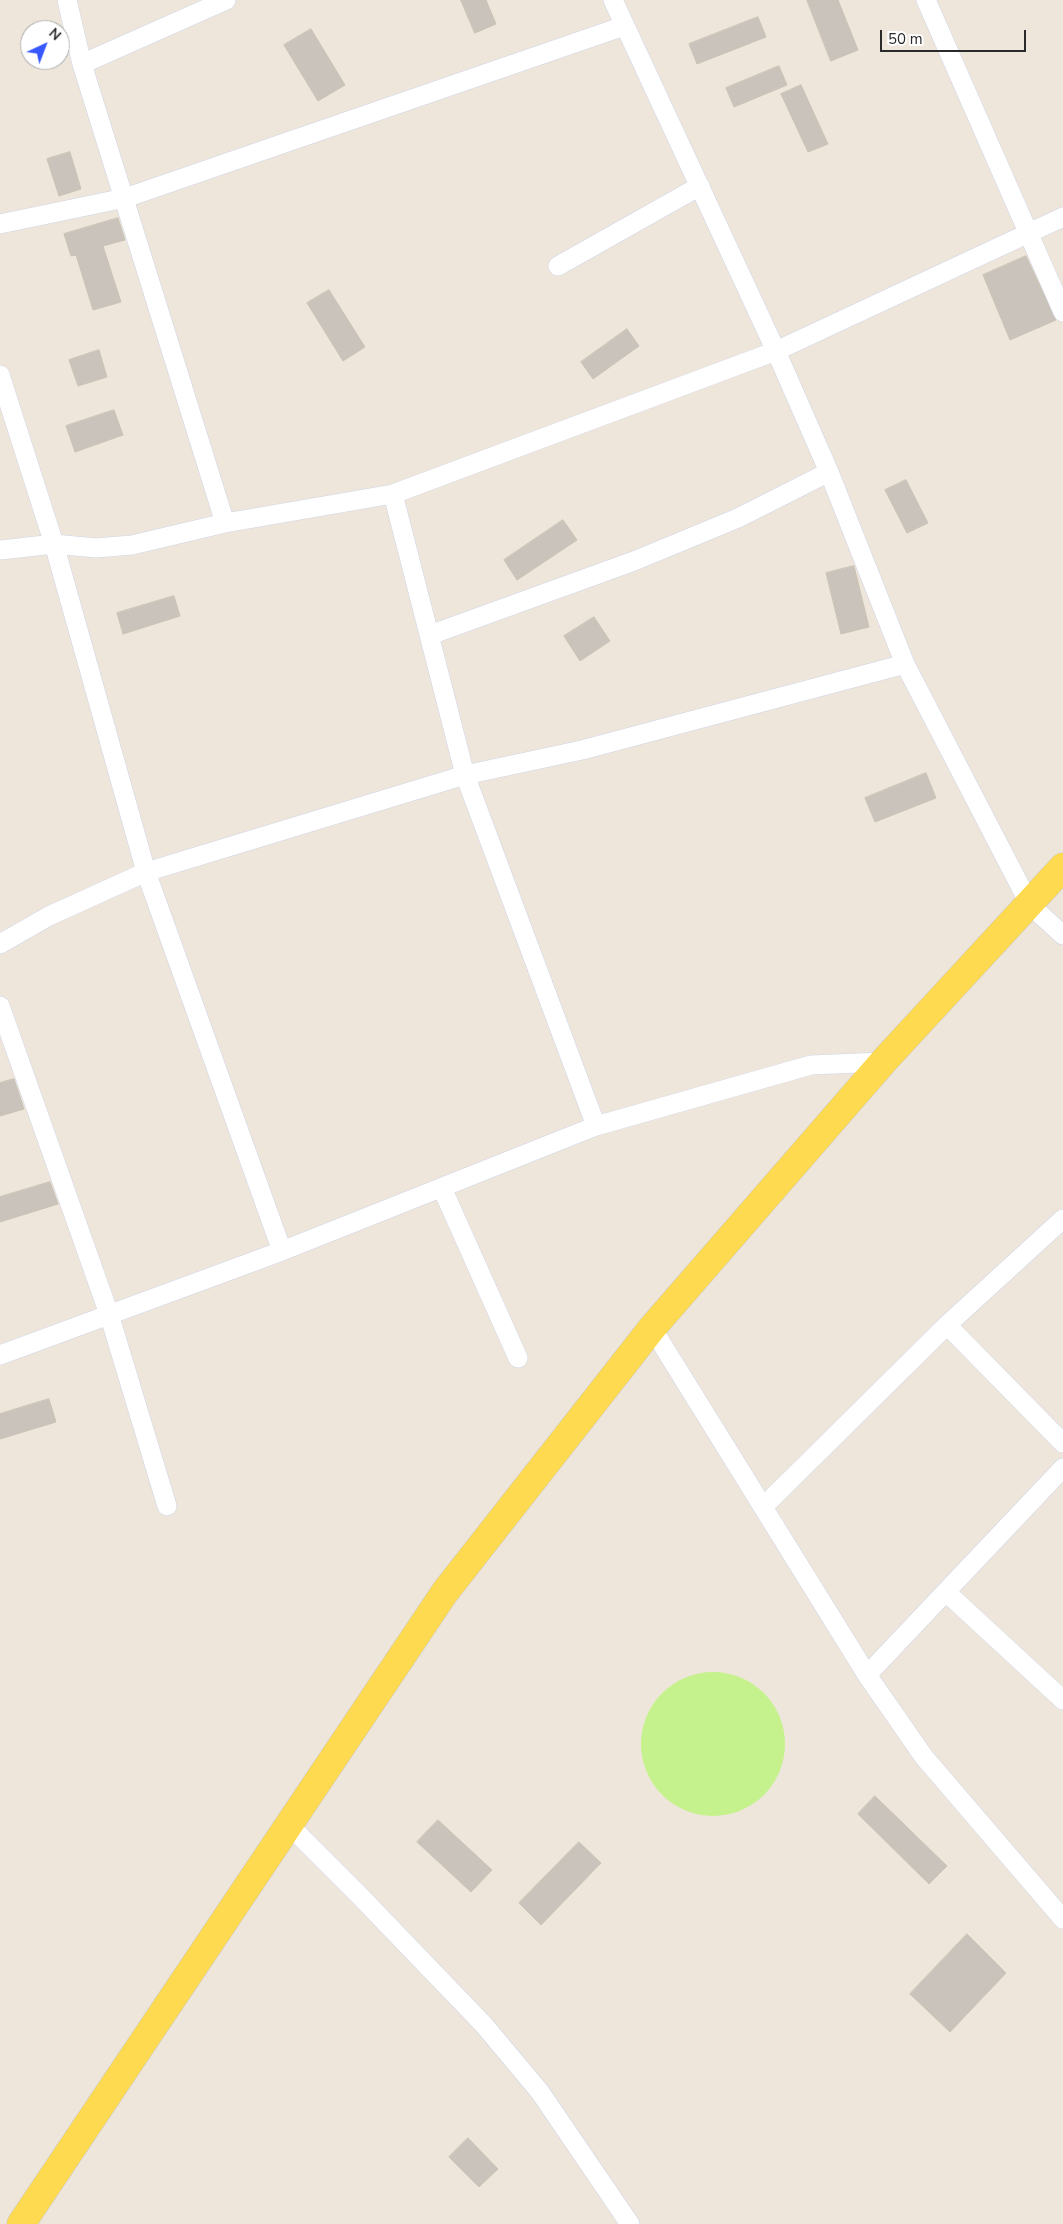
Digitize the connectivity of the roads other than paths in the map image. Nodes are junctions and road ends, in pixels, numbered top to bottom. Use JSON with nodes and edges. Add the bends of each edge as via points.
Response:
{"nodes":[{"id":1,"x":67,"y":0,"type":"edge"},
{"id":2,"x":226,"y":0,"type":"edge"},
{"id":3,"x":613,"y":0,"type":"edge"},
{"id":4,"x":926,"y":0,"type":"edge"},
{"id":5,"x":624,"y":26,"type":"junction"},
{"id":6,"x":82,"y":64,"type":"junction"},
{"id":7,"x":700,"y":186,"type":"junction"},
{"id":8,"x":125,"y":198,"type":"junction"},
{"id":9,"x":1063,"y":217,"type":"edge"},
{"id":10,"x":0,"y":224,"type":"edge"},
{"id":11,"x":1030,"y":232,"type":"junction"},
{"id":12,"x":558,"y":266,"type":"dead end"},
{"id":13,"x":1063,"y":312,"type":"edge"},
{"id":14,"x":776,"y":351,"type":"junction"},
{"id":15,"x":0,"y":375,"type":"edge"},
{"id":16,"x":829,"y":472,"type":"junction"},
{"id":17,"x":393,"y":494,"type":"junction"},
{"id":18,"x":225,"y":523,"type":"junction"},
{"id":19,"x":54,"y":544,"type":"junction"},
{"id":20,"x":0,"y":550,"type":"edge"},
{"id":21,"x":430,"y":635,"type":"junction"},
{"id":22,"x":905,"y":664,"type":"junction"},
{"id":23,"x":465,"y":775,"type":"junction"},
{"id":24,"x":1063,"y":867,"type":"edge"},
{"id":25,"x":146,"y":872,"type":"junction"},
{"id":26,"x":1030,"y":905,"type":"junction"},
{"id":27,"x":1063,"y":935,"type":"edge"},
{"id":28,"x":0,"y":944,"type":"edge"},
{"id":29,"x":0,"y":1006,"type":"edge"},
{"id":30,"x":884,"y":1062,"type":"junction"},
{"id":31,"x":596,"y":1126,"type":"junction"},
{"id":32,"x":442,"y":1188,"type":"junction"},
{"id":33,"x":1063,"y":1220,"type":"edge"},
{"id":34,"x":282,"y":1251,"type":"junction"},
{"id":35,"x":109,"y":1314,"type":"junction"},
{"id":36,"x":947,"y":1325,"type":"junction"},
{"id":37,"x":652,"y":1328,"type":"junction"},
{"id":38,"x":0,"y":1355,"type":"edge"},
{"id":39,"x":518,"y":1358,"type":"dead end"},
{"id":40,"x":1063,"y":1443,"type":"edge"},
{"id":41,"x":1063,"y":1468,"type":"edge"},
{"id":42,"x":167,"y":1506,"type":"dead end"},
{"id":43,"x":764,"y":1506,"type":"junction"},
{"id":44,"x":946,"y":1592,"type":"junction"},
{"id":45,"x":867,"y":1675,"type":"junction"},
{"id":46,"x":1063,"y":1700,"type":"edge"},
{"id":47,"x":288,"y":1824,"type":"junction"},
{"id":48,"x":1063,"y":1919,"type":"edge"},
{"id":49,"x":21,"y":2224,"type":"edge"},
{"id":50,"x":630,"y":2224,"type":"edge"}],
"edges":[{"from":1,"to":6,"type":"street"},
{"from":2,"to":6,"type":"street"},
{"from":3,"to":5,"type":"street"},
{"from":4,"to":11,"type":"street"},
{"from":5,"to":7,"type":"street"},
{"from":5,"to":8,"type":"street"},
{"from":6,"to":8,"type":"street"},
{"from":7,"to":12,"type":"street"},
{"from":7,"to":14,"type":"street"},
{"from":8,"to":10,"type":"street"},
{"from":8,"to":18,"type":"street"},
{"from":9,"to":11,"type":"street"},
{"from":11,"to":13,"type":"street"},
{"from":11,"to":14,"type":"street"},
{"from":14,"to":16,"type":"street"},
{"from":14,"to":17,"type":"street"},
{"from":15,"to":19,"type":"street"},
{"from":16,"to":21,"type":"street","via":[[738,518],[634,561]]},
{"from":16,"to":22,"type":"street"},
{"from":17,"to":18,"type":"street"},
{"from":17,"to":21,"type":"street"},
{"from":18,"to":19,"type":"street","via":[[132,545],[96,548]]},
{"from":19,"to":20,"type":"street"},
{"from":19,"to":25,"type":"street"},
{"from":21,"to":23,"type":"street"},
{"from":22,"to":23,"type":"street","via":[[582,750]]},
{"from":22,"to":26,"type":"street"},
{"from":23,"to":25,"type":"street"},
{"from":23,"to":31,"type":"street"},
{"from":24,"to":26,"type":"main road"},
{"from":25,"to":28,"type":"street","via":[[50,916]]},
{"from":25,"to":34,"type":"street"},
{"from":26,"to":27,"type":"street"},
{"from":26,"to":30,"type":"main road"},
{"from":29,"to":35,"type":"street"},
{"from":30,"to":31,"type":"street","via":[[811,1065]]},
{"from":30,"to":37,"type":"main road"},
{"from":31,"to":32,"type":"street"},
{"from":32,"to":34,"type":"street"},
{"from":32,"to":39,"type":"street"},
{"from":33,"to":36,"type":"street"},
{"from":34,"to":35,"type":"street"},
{"from":35,"to":38,"type":"street"},
{"from":35,"to":42,"type":"street"},
{"from":36,"to":40,"type":"street"},
{"from":36,"to":43,"type":"street"},
{"from":37,"to":43,"type":"street"},
{"from":37,"to":47,"type":"main road","via":[[446,1592]]},
{"from":41,"to":44,"type":"street"},
{"from":43,"to":45,"type":"street"},
{"from":44,"to":45,"type":"street"},
{"from":44,"to":46,"type":"street"},
{"from":45,"to":48,"type":"street","via":[[924,1757]]},
{"from":47,"to":49,"type":"main road"},
{"from":47,"to":50,"type":"street","via":[[484,2025],[540,2092]]}]}
